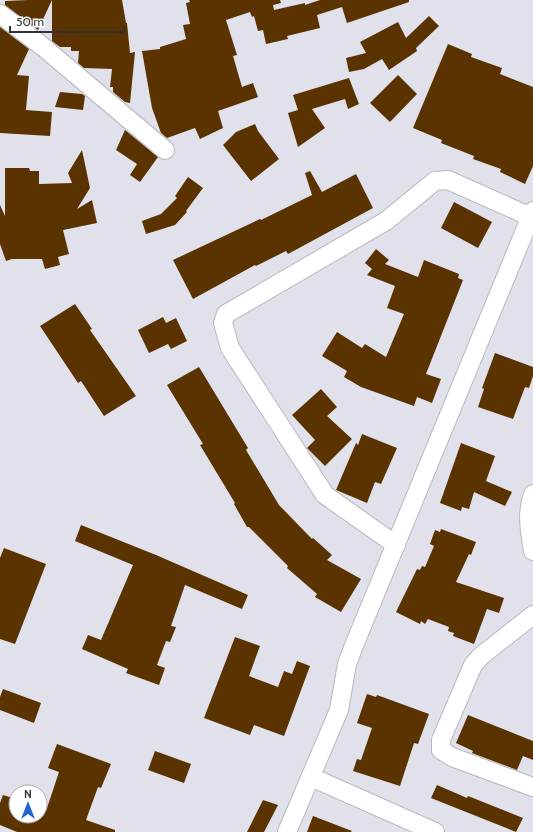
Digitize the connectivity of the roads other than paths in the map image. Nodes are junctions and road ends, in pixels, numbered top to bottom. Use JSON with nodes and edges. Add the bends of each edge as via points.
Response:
{"nodes":[{"id":1,"x":0,"y":14,"type":"edge"},
{"id":2,"x":165,"y":150,"type":"dead end"},
{"id":3,"x":532,"y":214,"type":"edge"},
{"id":4,"x":533,"y":494,"type":"edge"},
{"id":5,"x":396,"y":545,"type":"junction"},
{"id":6,"x":533,"y":551,"type":"edge"},
{"id":7,"x":533,"y":615,"type":"edge"},
{"id":8,"x":311,"y":777,"type":"junction"},
{"id":9,"x":533,"y":787,"type":"edge"},
{"id":10,"x":288,"y":832,"type":"edge"},
{"id":11,"x":435,"y":832,"type":"edge"}],
"edges":[{"from":1,"to":2,"type":"street","via":[[42,46]]},
{"from":3,"to":5,"type":"street"},
{"from":3,"to":5,"type":"street","via":[[448,180],[435,181],[386,221],[226,314],[223,323],[230,348],[325,495]]},
{"from":4,"to":6,"type":"street","via":[[529,505]]},
{"from":5,"to":8,"type":"street","via":[[349,659],[339,710]]},
{"from":7,"to":9,"type":"street","via":[[473,665],[441,740],[441,750],[452,757]]},
{"from":8,"to":10,"type":"street"},
{"from":8,"to":11,"type":"street"}]}
